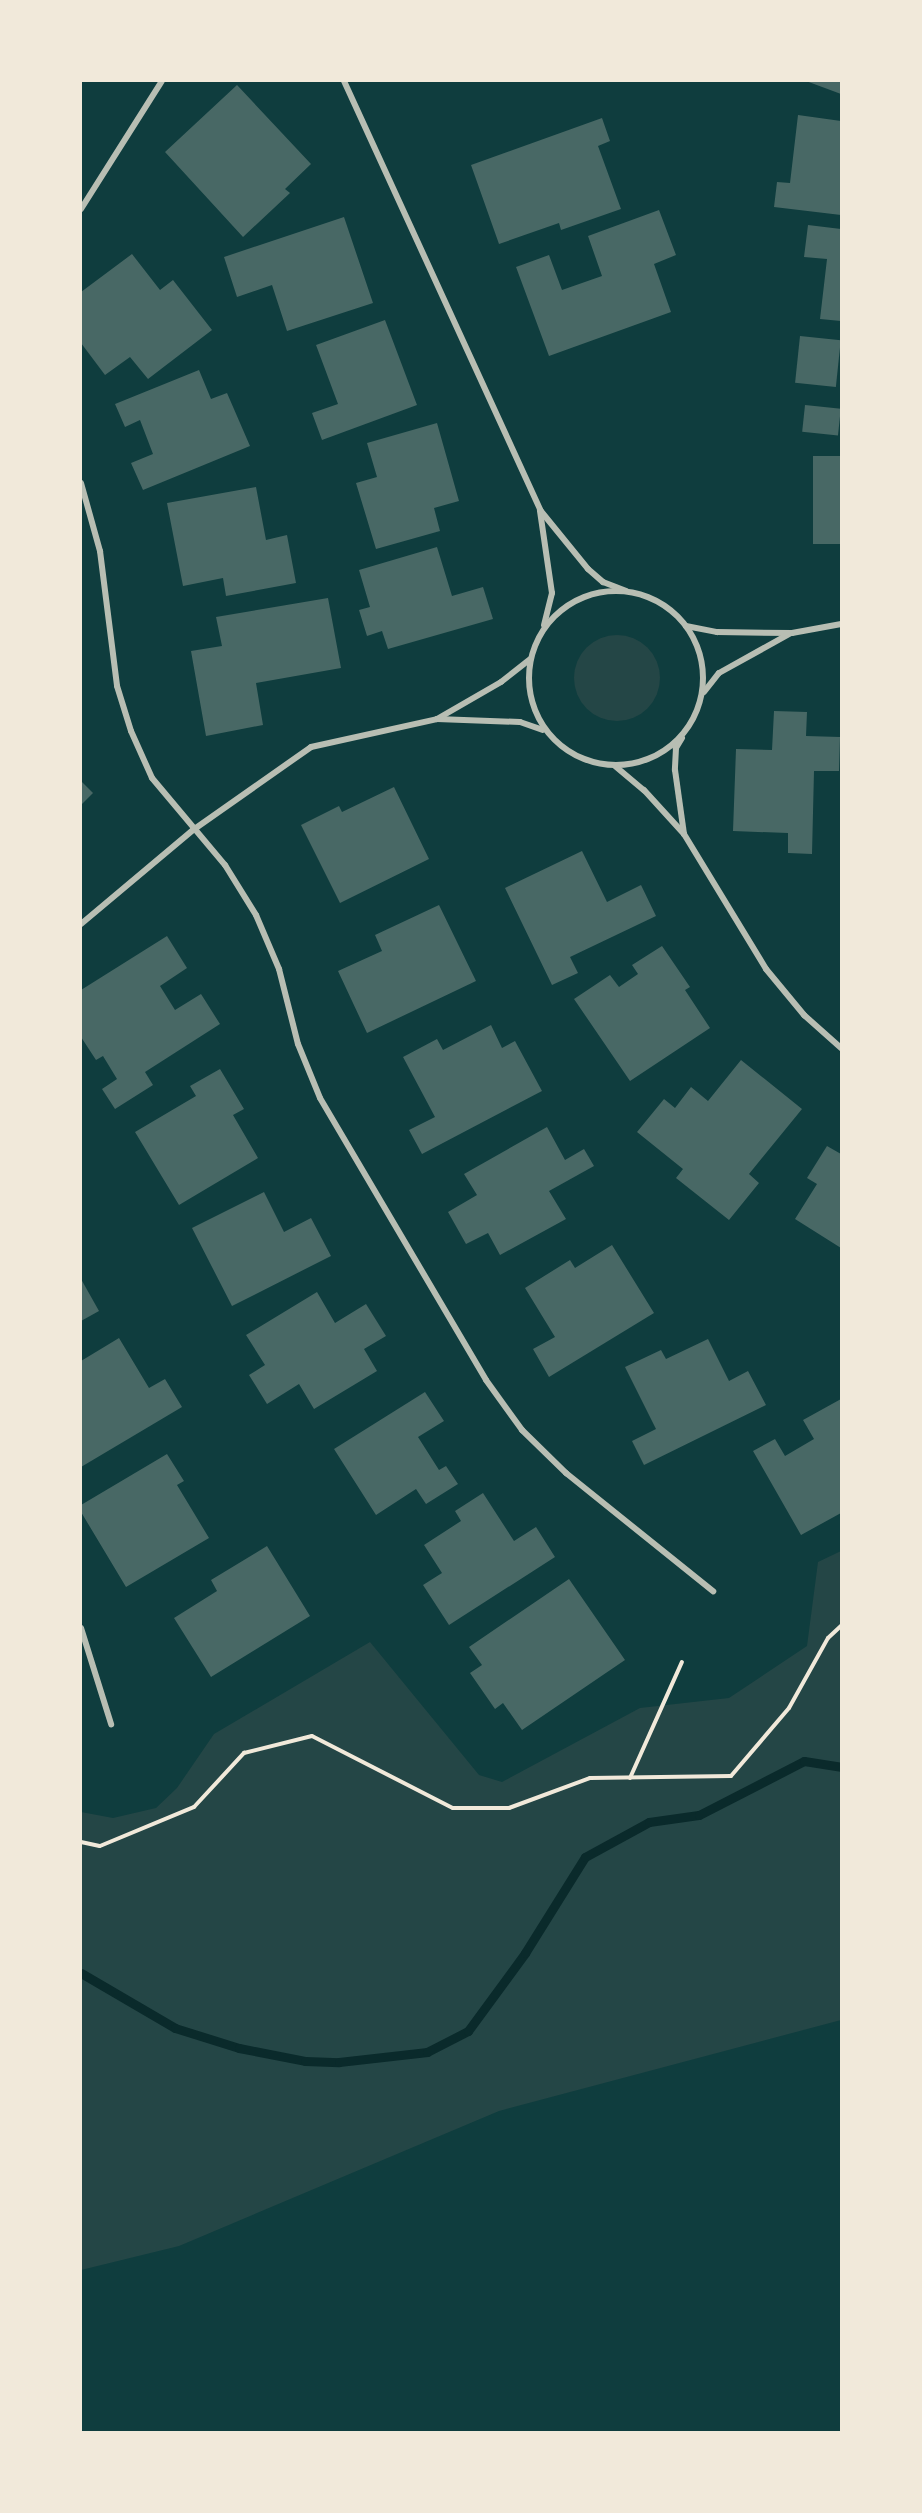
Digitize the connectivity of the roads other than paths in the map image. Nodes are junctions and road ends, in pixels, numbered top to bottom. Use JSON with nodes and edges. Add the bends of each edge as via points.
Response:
{"nodes":[{"id":1,"x":162,"y":81,"type":"edge"},
{"id":2,"x":344,"y":81,"type":"edge"},
{"id":3,"x":81,"y":209,"type":"edge"},
{"id":4,"x":81,"y":483,"type":"edge"},
{"id":5,"x":540,"y":510,"type":"junction"},
{"id":6,"x":626,"y":591,"type":"junction"},
{"id":7,"x":841,"y":624,"type":"edge"},
{"id":8,"x":686,"y":626,"type":"junction"},
{"id":9,"x":542,"y":631,"type":"junction"},
{"id":10,"x":792,"y":633,"type":"junction"},
{"id":11,"x":530,"y":659,"type":"junction"},
{"id":12,"x":702,"y":697,"type":"junction"},
{"id":13,"x":436,"y":719,"type":"junction"},
{"id":14,"x":684,"y":734,"type":"junction"},
{"id":15,"x":550,"y":735,"type":"junction"},
{"id":16,"x":615,"y":766,"type":"junction"},
{"id":17,"x":193,"y":830,"type":"junction"},
{"id":18,"x":684,"y":834,"type":"junction"},
{"id":19,"x":81,"y":924,"type":"edge"},
{"id":20,"x":841,"y":1048,"type":"edge"},
{"id":21,"x":713,"y":1591,"type":"dead end"},
{"id":22,"x":81,"y":1628,"type":"edge"},
{"id":23,"x":111,"y":1724,"type":"dead end"}],
"edges":[{"from":1,"to":3,"type":"street"},
{"from":2,"to":5,"type":"street"},
{"from":4,"to":17,"type":"street","via":[[100,552],[117,686],[131,731],[152,778]]},
{"from":5,"to":6,"type":"street","via":[[588,569],[603,582]]},
{"from":5,"to":9,"type":"street","via":[[552,594]]},
{"from":6,"to":8,"type":"street","via":[[670,609]]},
{"from":6,"to":9,"type":"street","via":[[594,593],[566,605]]},
{"from":7,"to":10,"type":"street"},
{"from":8,"to":10,"type":"street","via":[[717,632]]},
{"from":8,"to":12,"type":"street","via":[[695,641],[702,668]]},
{"from":9,"to":11,"type":"street"},
{"from":10,"to":12,"type":"street","via":[[719,674],[708,683]]},
{"from":11,"to":13,"type":"street","via":[[501,682]]},
{"from":11,"to":15,"type":"street","via":[[528,689],[540,723]]},
{"from":12,"to":14,"type":"street"},
{"from":13,"to":15,"type":"street","via":[[520,722],[537,726]]},
{"from":13,"to":17,"type":"street","via":[[311,747]]},
{"from":14,"to":16,"type":"street","via":[[648,760]]},
{"from":14,"to":18,"type":"street","via":[[676,748],[675,770]]},
{"from":15,"to":16,"type":"street","via":[[573,755]]},
{"from":16,"to":18,"type":"street","via":[[644,790]]},
{"from":17,"to":19,"type":"street"},
{"from":17,"to":21,"type":"street","via":[[225,865],[251,906],[276,959],[298,1044],[320,1098],[497,1398],[551,1460]]},
{"from":18,"to":20,"type":"street","via":[[772,977],[804,1015]]},
{"from":22,"to":23,"type":"street"}]}
